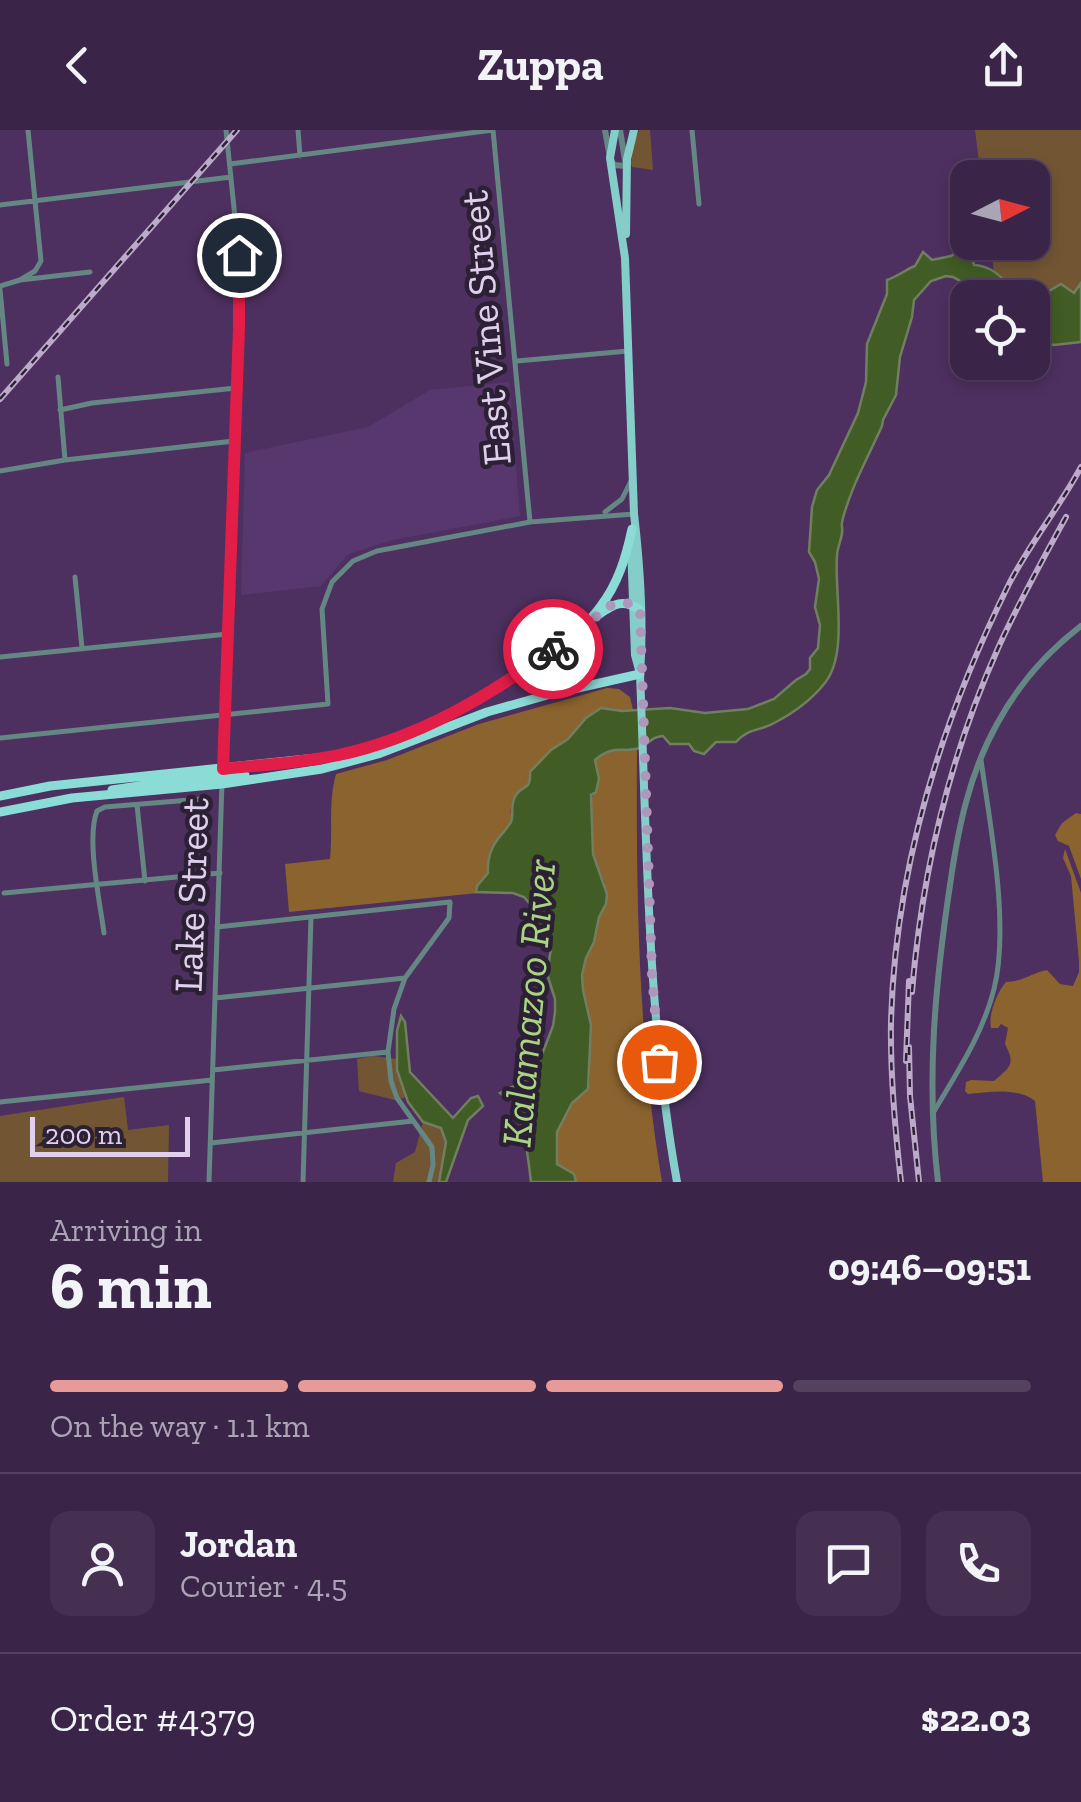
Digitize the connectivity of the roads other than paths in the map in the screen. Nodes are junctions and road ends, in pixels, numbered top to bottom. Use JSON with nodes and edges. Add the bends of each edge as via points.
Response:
{"nodes":[{"id":1,"x":28,"y":130,"type":"edge"},
{"id":2,"x":226,"y":130,"type":"edge"},
{"id":3,"x":298,"y":130,"type":"edge"},
{"id":4,"x":493,"y":130,"type":"edge"},
{"id":5,"x":605,"y":130,"type":"edge"},
{"id":6,"x":617,"y":130,"type":"edge"},
{"id":7,"x":634,"y":130,"type":"edge"},
{"id":8,"x":692,"y":130,"type":"edge"},
{"id":9,"x":300,"y":156,"type":"junction"},
{"id":10,"x":610,"y":158,"type":"junction"},
{"id":11,"x":230,"y":164,"type":"junction"},
{"id":12,"x":626,"y":166,"type":"junction"},
{"id":13,"x":231,"y":177,"type":"junction"},
{"id":14,"x":34,"y":200,"type":"junction"},
{"id":15,"x":0,"y":204,"type":"edge"},
{"id":16,"x":699,"y":204,"type":"dead end"},
{"id":17,"x":625,"y":258,"type":"junction"},
{"id":18,"x":90,"y":272,"type":"dead end"},
{"id":19,"x":20,"y":280,"type":"junction"},
{"id":20,"x":0,"y":288,"type":"edge"},
{"id":21,"x":628,"y":351,"type":"junction"},
{"id":22,"x":516,"y":361,"type":"junction"},
{"id":23,"x":7,"y":364,"type":"dead end"},
{"id":24,"x":58,"y":377,"type":"dead end"},
{"id":25,"x":236,"y":388,"type":"junction"},
{"id":26,"x":60,"y":410,"type":"junction"},
{"id":27,"x":234,"y":441,"type":"junction"},
{"id":28,"x":65,"y":460,"type":"junction"},
{"id":29,"x":0,"y":471,"type":"edge"},
{"id":30,"x":632,"y":476,"type":"junction"},
{"id":31,"x":634,"y":514,"type":"junction"},
{"id":32,"x":598,"y":515,"type":"junction"},
{"id":33,"x":530,"y":522,"type":"junction"},
{"id":34,"x":632,"y":529,"type":"junction"},
{"id":35,"x":75,"y":578,"type":"dead end"},
{"id":36,"x":636,"y":607,"type":"junction"},
{"id":37,"x":1081,"y":626,"type":"edge"},
{"id":38,"x":578,"y":630,"type":"junction"},
{"id":39,"x":228,"y":634,"type":"junction"},
{"id":40,"x":82,"y":648,"type":"junction"},
{"id":41,"x":0,"y":658,"type":"edge"},
{"id":42,"x":640,"y":674,"type":"junction"},
{"id":43,"x":226,"y":714,"type":"junction"},
{"id":44,"x":0,"y":738,"type":"edge"},
{"id":45,"x":981,"y":757,"type":"junction"},
{"id":46,"x":223,"y":776,"type":"junction"},
{"id":47,"x":0,"y":796,"type":"edge"},
{"id":48,"x":202,"y":799,"type":"dead end"},
{"id":49,"x":138,"y":805,"type":"junction"},
{"id":50,"x":0,"y":812,"type":"edge"},
{"id":51,"x":220,"y":873,"type":"junction"},
{"id":52,"x":145,"y":881,"type":"junction"},
{"id":53,"x":98,"y":886,"type":"junction"},
{"id":54,"x":4,"y":894,"type":"dead end"},
{"id":55,"x":311,"y":917,"type":"junction"},
{"id":56,"x":217,"y":927,"type":"junction"},
{"id":57,"x":104,"y":933,"type":"dead end"},
{"id":58,"x":405,"y":978,"type":"junction"},
{"id":59,"x":309,"y":988,"type":"junction"},
{"id":60,"x":214,"y":998,"type":"junction"},
{"id":61,"x":388,"y":1052,"type":"junction"},
{"id":62,"x":307,"y":1061,"type":"junction"},
{"id":63,"x":212,"y":1070,"type":"junction"},
{"id":64,"x":212,"y":1080,"type":"junction"},
{"id":65,"x":0,"y":1102,"type":"edge"},
{"id":66,"x":933,"y":1114,"type":"junction"},
{"id":67,"x":414,"y":1121,"type":"junction"},
{"id":68,"x":304,"y":1133,"type":"junction"},
{"id":69,"x":211,"y":1143,"type":"junction"},
{"id":70,"x":209,"y":1182,"type":"edge"},
{"id":71,"x":303,"y":1182,"type":"edge"},
{"id":72,"x":430,"y":1182,"type":"edge"},
{"id":73,"x":676,"y":1182,"type":"edge"},
{"id":74,"x":938,"y":1182,"type":"edge"}],
"edges":[{"from":1,"to":14,"type":"street"},
{"from":2,"to":11,"type":"street","name":"Lake Street"},
{"from":3,"to":9,"type":"street"},
{"from":4,"to":9,"type":"street"},
{"from":4,"to":22,"type":"street","name":"East Vine Street"},
{"from":5,"to":10,"type":"street"},
{"from":6,"to":10,"type":"main road"},
{"from":6,"to":12,"type":"street"},
{"from":7,"to":12,"type":"main road"},
{"from":8,"to":16,"type":"street"},
{"from":9,"to":11,"type":"street"},
{"from":10,"to":12,"type":"street"},
{"from":10,"to":17,"type":"main road"},
{"from":11,"to":13,"type":"street","name":"Lake Street"},
{"from":12,"to":17,"type":"main road"},
{"from":13,"to":14,"type":"street"},
{"from":13,"to":25,"type":"street","name":"Lake Street","via":[[240,271]]},
{"from":14,"to":15,"type":"street"},
{"from":14,"to":19,"type":"street","via":[[41,261]]},
{"from":17,"to":21,"type":"main road"},
{"from":18,"to":19,"type":"street"},
{"from":19,"to":20,"type":"street"},
{"from":20,"to":23,"type":"street"},
{"from":21,"to":22,"type":"street"},
{"from":21,"to":30,"type":"main road"},
{"from":22,"to":33,"type":"street","name":"East Vine Street"},
{"from":24,"to":26,"type":"street"},
{"from":25,"to":26,"type":"street"},
{"from":25,"to":27,"type":"street","name":"Lake Street"},
{"from":26,"to":28,"type":"street"},
{"from":27,"to":28,"type":"street"},
{"from":27,"to":39,"type":"street","name":"Lake Street"},
{"from":28,"to":29,"type":"street"},
{"from":30,"to":31,"type":"main road"},
{"from":30,"to":32,"type":"street","via":[[619,503]]},
{"from":31,"to":32,"type":"street"},
{"from":31,"to":34,"type":"main road"},
{"from":31,"to":36,"type":"main road"},
{"from":32,"to":33,"type":"street"},
{"from":33,"to":43,"type":"street","via":[[377,551],[347,566],[322,609],[328,704]]},
{"from":34,"to":36,"type":"main road"},
{"from":34,"to":38,"type":"highway","via":[[614,585]]},
{"from":35,"to":40,"type":"street"},
{"from":36,"to":38,"type":"highway","via":[[613,604]]},
{"from":36,"to":42,"type":"main road"},
{"from":37,"to":45,"type":"street","via":[[1025,680]]},
{"from":38,"to":46,"type":"highway","via":[[457,711],[385,742]]},
{"from":39,"to":40,"type":"street"},
{"from":39,"to":43,"type":"street","name":"Lake Street"},
{"from":40,"to":41,"type":"street"},
{"from":42,"to":46,"type":"highway","via":[[487,712],[358,760],[282,777]]},
{"from":42,"to":73,"type":"main road","via":[[654,1004]]},
{"from":43,"to":44,"type":"street"},
{"from":43,"to":46,"type":"street","name":"Lake Street"},
{"from":45,"to":66,"type":"street","via":[[956,841],[940,947]]},
{"from":45,"to":66,"type":"street","via":[[997,896],[996,980],[968,1055]]},
{"from":46,"to":47,"type":"highway","via":[[50,786]]},
{"from":46,"to":50,"type":"highway"},
{"from":46,"to":51,"type":"street","name":"Lake Street"},
{"from":48,"to":49,"type":"street"},
{"from":49,"to":52,"type":"street"},
{"from":49,"to":53,"type":"street","via":[[95,814]]},
{"from":51,"to":52,"type":"street"},
{"from":51,"to":56,"type":"street","name":"Lake Street"},
{"from":52,"to":53,"type":"street"},
{"from":53,"to":54,"type":"street"},
{"from":53,"to":57,"type":"street"},
{"from":55,"to":56,"type":"street"},
{"from":55,"to":58,"type":"street","via":[[450,902],[450,918]]},
{"from":55,"to":59,"type":"street"},
{"from":56,"to":60,"type":"street","name":"Lake Street"},
{"from":58,"to":59,"type":"street"},
{"from":58,"to":61,"type":"street"},
{"from":59,"to":60,"type":"street"},
{"from":59,"to":62,"type":"street"},
{"from":60,"to":63,"type":"street","name":"Lake Street"},
{"from":61,"to":62,"type":"street"},
{"from":61,"to":67,"type":"street","via":[[394,1091]]},
{"from":62,"to":63,"type":"street"},
{"from":62,"to":68,"type":"street"},
{"from":63,"to":64,"type":"street","name":"Lake Street"},
{"from":64,"to":65,"type":"street"},
{"from":64,"to":69,"type":"street","name":"Lake Street"},
{"from":66,"to":74,"type":"street"},
{"from":67,"to":68,"type":"street"},
{"from":67,"to":72,"type":"street","via":[[432,1147]]},
{"from":68,"to":69,"type":"street"},
{"from":68,"to":71,"type":"street"},
{"from":69,"to":70,"type":"street","name":"Lake Street"}]}
